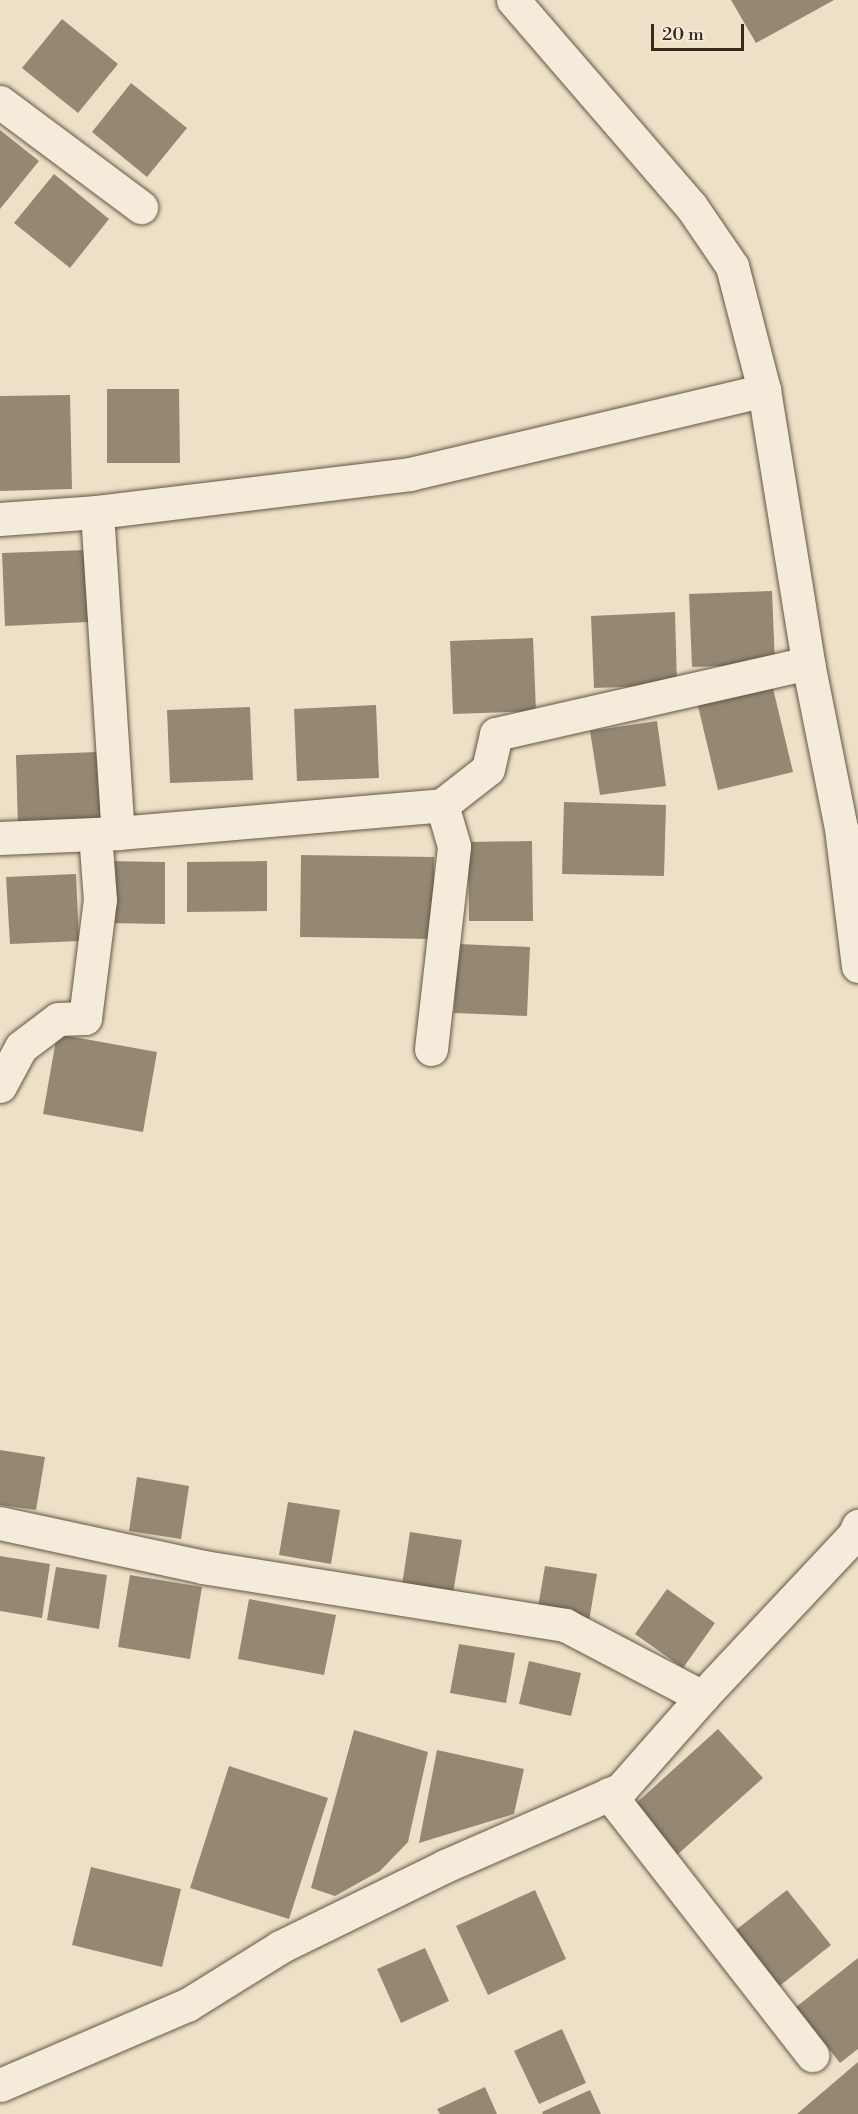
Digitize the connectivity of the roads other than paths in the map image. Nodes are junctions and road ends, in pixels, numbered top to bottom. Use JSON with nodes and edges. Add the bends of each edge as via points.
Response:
{"nodes":[{"id":1,"x":513,"y":0,"type":"edge"},
{"id":2,"x":0,"y":102,"type":"edge"},
{"id":3,"x":141,"y":207,"type":"dead end"},
{"id":4,"x":764,"y":390,"type":"junction"},
{"id":5,"x":97,"y":512,"type":"junction"},
{"id":6,"x":0,"y":519,"type":"edge"},
{"id":7,"x":808,"y":663,"type":"junction"},
{"id":8,"x":442,"y":805,"type":"junction"},
{"id":9,"x":106,"y":834,"type":"junction"},
{"id":10,"x":0,"y":838,"type":"edge"},
{"id":11,"x":858,"y":966,"type":"edge"},
{"id":12,"x":431,"y":1049,"type":"dead end"},
{"id":13,"x":0,"y":1086,"type":"edge"},
{"id":14,"x":0,"y":1523,"type":"edge"},
{"id":15,"x":858,"y":1526,"type":"edge"},
{"id":16,"x":702,"y":1697,"type":"junction"},
{"id":17,"x":609,"y":1794,"type":"junction"},
{"id":18,"x":812,"y":2055,"type":"dead end"},
{"id":19,"x":0,"y":2085,"type":"edge"}],
"edges":[{"from":1,"to":4,"type":"street","via":[[690,206],[732,266]]},
{"from":2,"to":3,"type":"street"},
{"from":4,"to":5,"type":"street","via":[[410,474]]},
{"from":4,"to":7,"type":"street"},
{"from":5,"to":6,"type":"street"},
{"from":5,"to":9,"type":"street"},
{"from":7,"to":8,"type":"street","via":[[496,734],[488,769]]},
{"from":7,"to":11,"type":"street","via":[[841,828]]},
{"from":8,"to":9,"type":"street"},
{"from":8,"to":12,"type":"street","via":[[454,846]]},
{"from":9,"to":10,"type":"street"},
{"from":9,"to":13,"type":"street","via":[[85,1018],[58,1019],[21,1047]]},
{"from":14,"to":16,"type":"street","via":[[203,1567],[565,1625]]},
{"from":15,"to":16,"type":"street","via":[[854,1535]]},
{"from":16,"to":17,"type":"street","via":[[621,1789]]},
{"from":17,"to":18,"type":"street"},
{"from":17,"to":19,"type":"street","via":[[445,1866],[280,1947],[187,2005]]}]}
